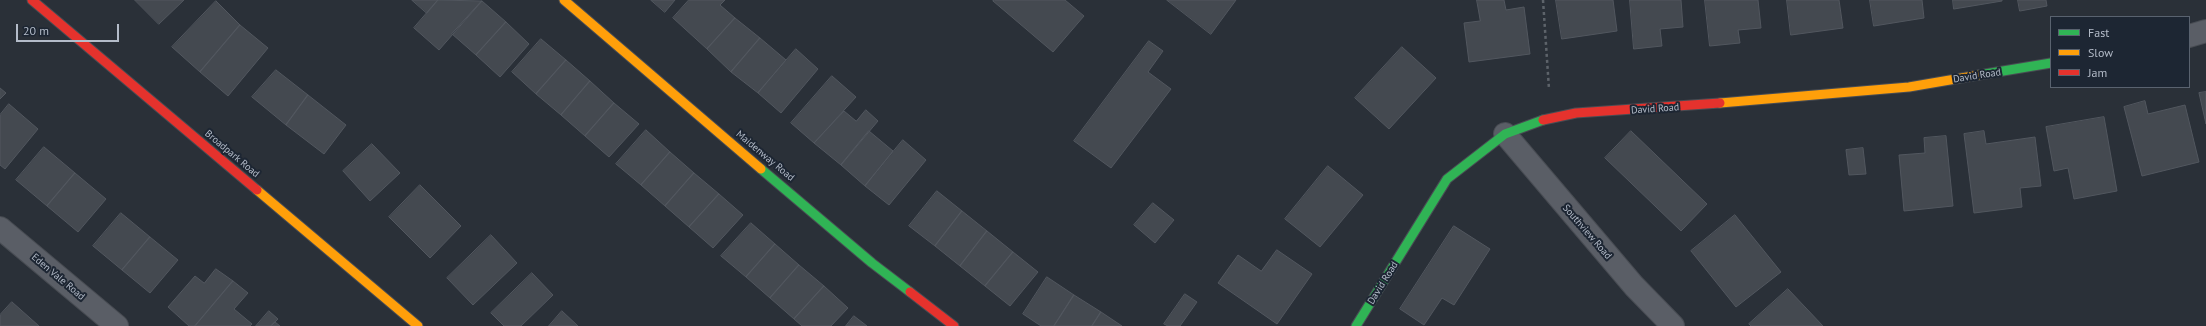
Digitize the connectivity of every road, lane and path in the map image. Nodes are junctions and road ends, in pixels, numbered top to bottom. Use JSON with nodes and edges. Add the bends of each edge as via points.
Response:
{"nodes":[{"id":1,"x":32,"y":0,"type":"edge"},
{"id":2,"x":564,"y":0,"type":"edge"},
{"id":3,"x":1543,"y":0,"type":"edge"},
{"id":4,"x":2206,"y":31,"type":"edge"},
{"id":5,"x":2190,"y":36,"type":"edge"},
{"id":6,"x":2050,"y":63,"type":"edge"},
{"id":7,"x":1550,"y":118,"type":"junction"},
{"id":8,"x":1505,"y":134,"type":"junction"},
{"id":9,"x":0,"y":228,"type":"edge"},
{"id":10,"x":117,"y":326,"type":"edge"},
{"id":11,"x":418,"y":326,"type":"edge"},
{"id":12,"x":954,"y":326,"type":"edge"},
{"id":13,"x":1356,"y":326,"type":"edge"},
{"id":14,"x":1673,"y":326,"type":"edge"}],
"edges":[{"from":1,"to":11,"type":"street","name":"Broadpark Road"},
{"from":2,"to":12,"type":"street","name":"Maidenway Road","via":[[872,263]]},
{"from":3,"to":7,"type":"path"},
{"from":4,"to":5,"type":"street"},
{"from":6,"to":7,"type":"street","name":"David Road","via":[[1909,87],[1641,110],[1576,113]]},
{"from":7,"to":8,"type":"street","name":"David Road"},
{"from":8,"to":13,"type":"street","name":"David Road","via":[[1447,179]]},
{"from":8,"to":14,"type":"street","name":"Southview Road","via":[[1634,286]]},
{"from":9,"to":10,"type":"street","name":"Eden Vale Road"}]}
